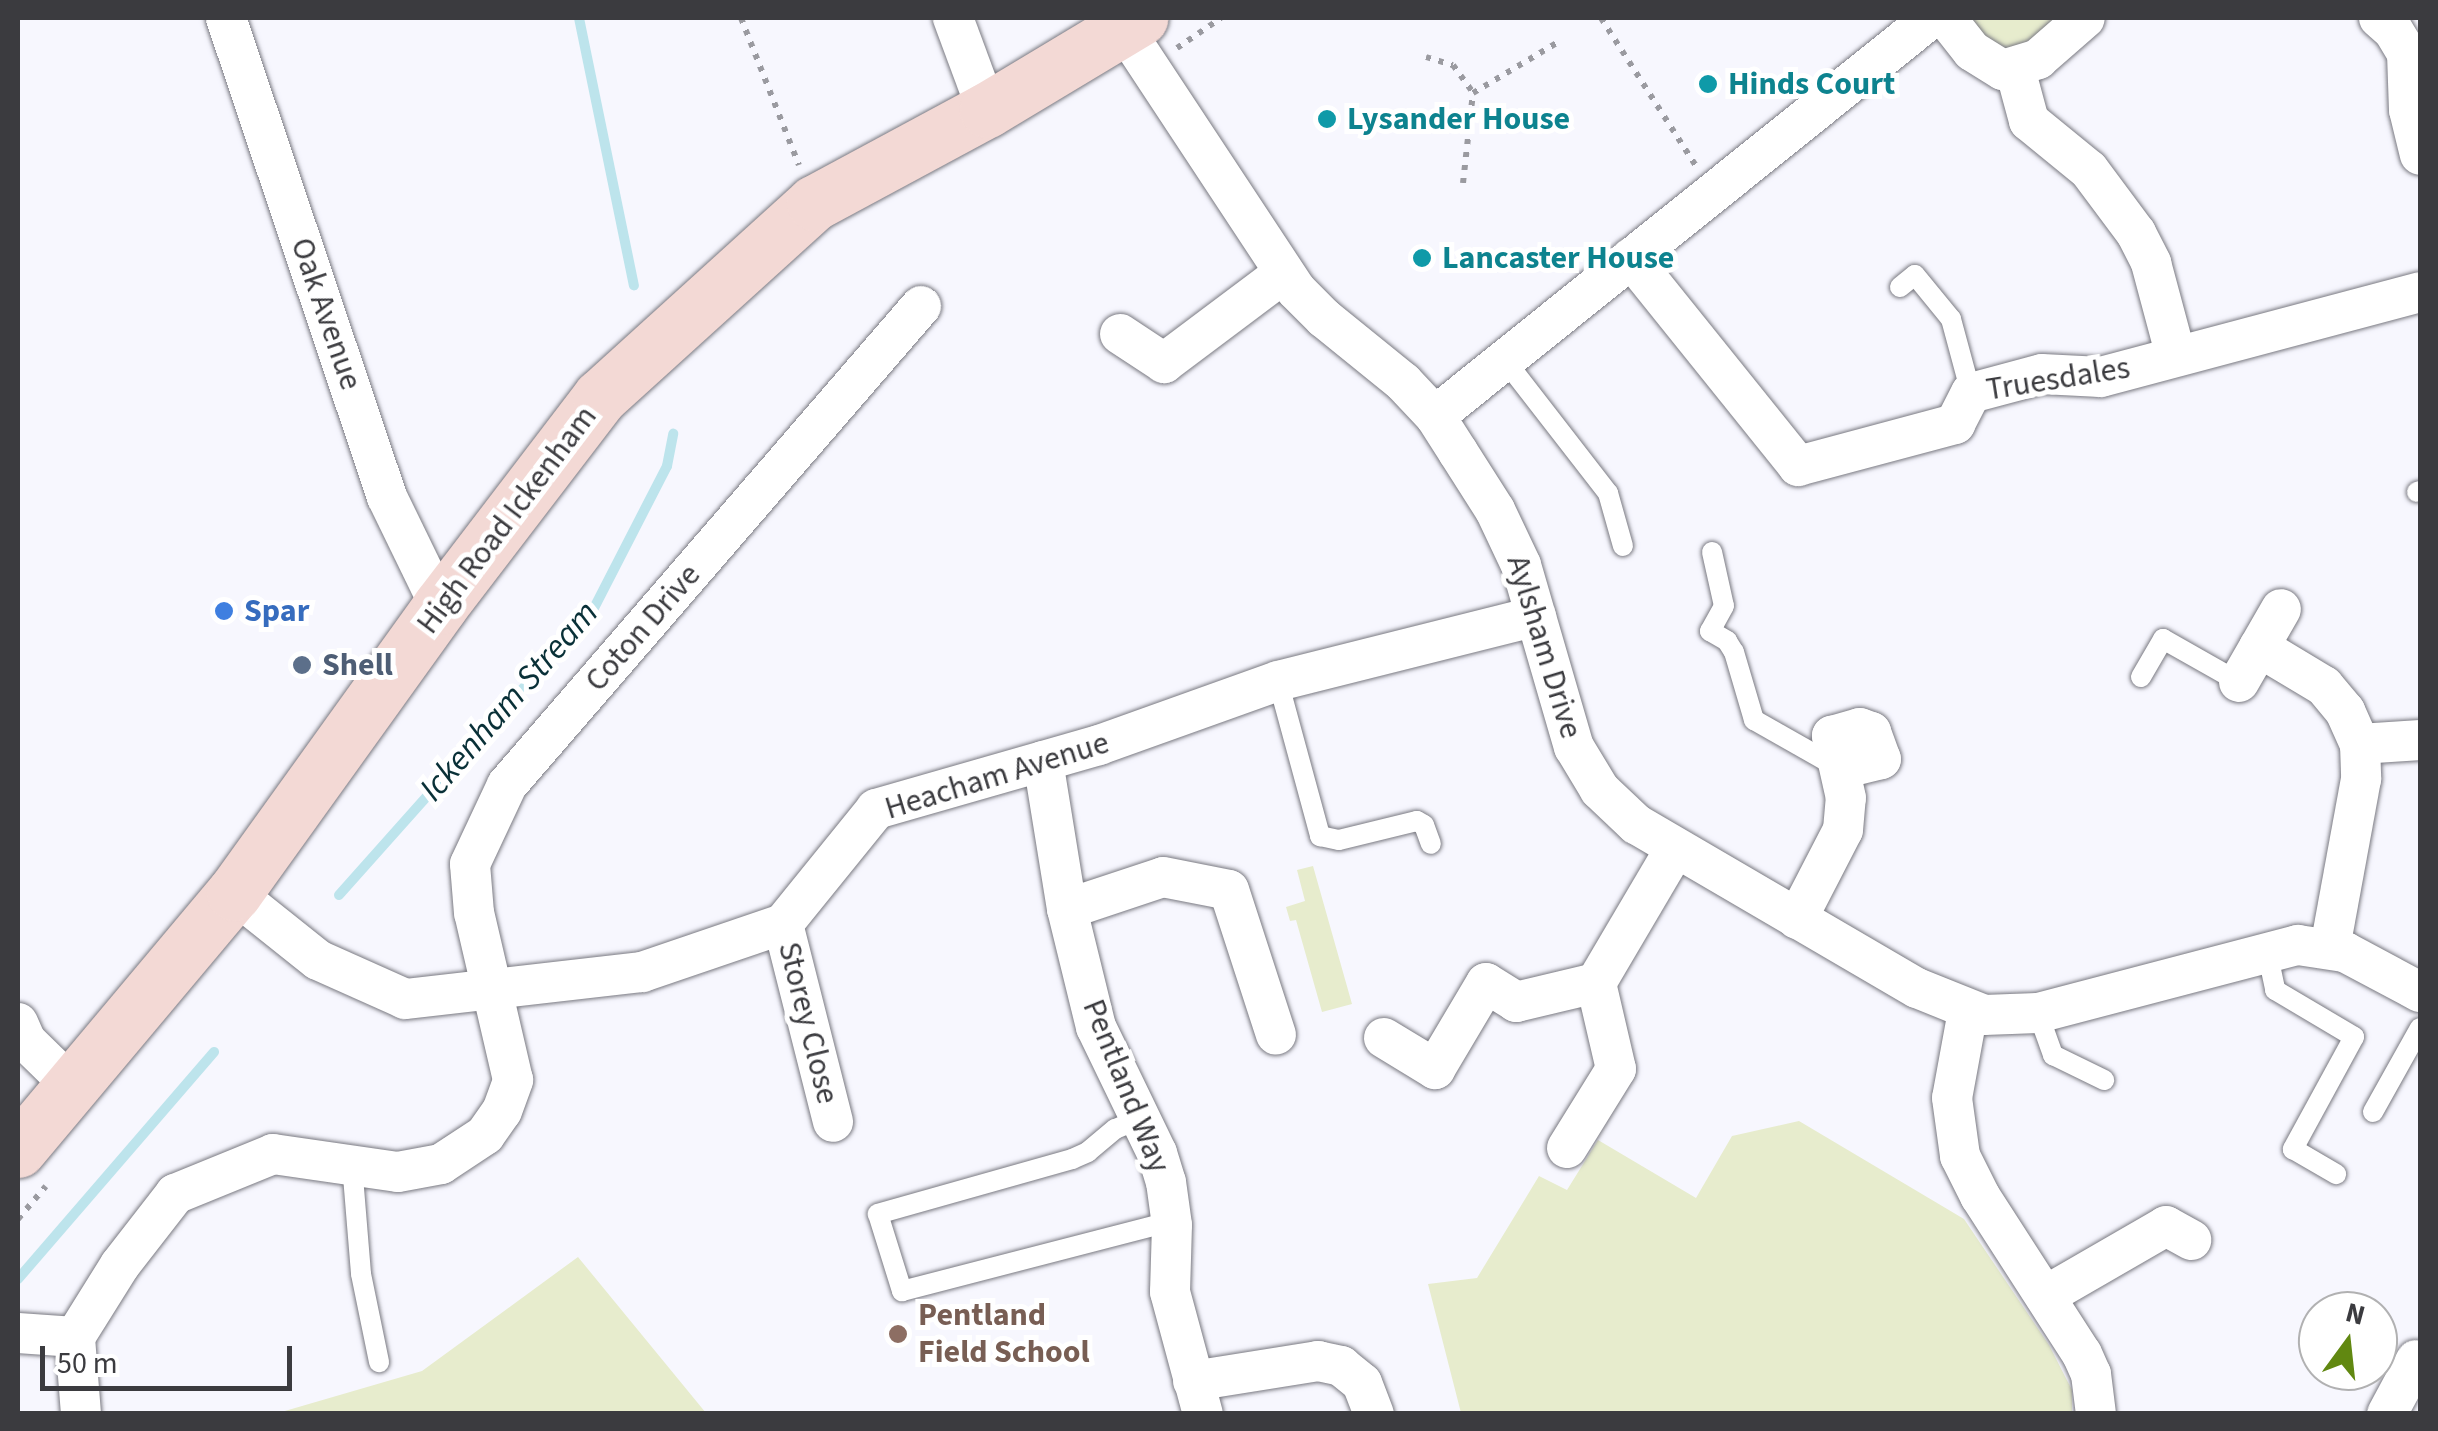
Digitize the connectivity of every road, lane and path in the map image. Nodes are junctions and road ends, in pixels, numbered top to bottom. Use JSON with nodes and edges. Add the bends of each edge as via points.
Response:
{"nodes":[{"id":1,"x":226,"y":18,"type":"edge"},
{"id":2,"x":742,"y":18,"type":"edge"},
{"id":3,"x":954,"y":18,"type":"edge"},
{"id":4,"x":1219,"y":18,"type":"edge"},
{"id":5,"x":1601,"y":18,"type":"edge"},
{"id":6,"x":1931,"y":18,"type":"edge"},
{"id":7,"x":1946,"y":18,"type":"edge"},
{"id":8,"x":2085,"y":18,"type":"edge"},
{"id":9,"x":1147,"y":28,"type":"edge"},
{"id":10,"x":2400,"y":29,"type":"edge"},
{"id":11,"x":1560,"y":41,"type":"dead end"},
{"id":12,"x":1426,"y":57,"type":"dead end"},
{"id":13,"x":2015,"y":69,"type":"junction"},
{"id":14,"x":1473,"y":93,"type":"junction"},
{"id":15,"x":986,"y":110,"type":"junction"},
{"id":16,"x":2420,"y":155,"type":"edge"},
{"id":17,"x":1463,"y":183,"type":"dead end"},
{"id":18,"x":1712,"y":192,"type":"junction"},
{"id":19,"x":814,"y":203,"type":"junction"},
{"id":20,"x":1631,"y":258,"type":"junction"},
{"id":21,"x":1284,"y":274,"type":"junction"},
{"id":22,"x":1900,"y":288,"type":"dead end"},
{"id":23,"x":2420,"y":292,"type":"edge"},
{"id":24,"x":922,"y":306,"type":"dead end"},
{"id":25,"x":1120,"y":334,"type":"dead end"},
{"id":26,"x":2176,"y":356,"type":"junction"},
{"id":27,"x":1504,"y":359,"type":"junction"},
{"id":28,"x":1970,"y":393,"type":"junction"},
{"id":29,"x":1435,"y":416,"type":"junction"},
{"id":30,"x":1623,"y":546,"type":"dead end"},
{"id":31,"x":1712,"y":552,"type":"dead end"},
{"id":32,"x":440,"y":606,"type":"junction"},
{"id":33,"x":2281,"y":609,"type":"dead end"},
{"id":34,"x":1536,"y":616,"type":"junction"},
{"id":35,"x":2259,"y":647,"type":"junction"},
{"id":36,"x":2141,"y":677,"type":"dead end"},
{"id":37,"x":1278,"y":681,"type":"junction"},
{"id":38,"x":2239,"y":682,"type":"joint"},
{"id":39,"x":2420,"y":740,"type":"edge"},
{"id":40,"x":2360,"y":744,"type":"junction"},
{"id":41,"x":1043,"y":761,"type":"junction"},
{"id":42,"x":1841,"y":769,"type":"joint"},
{"id":43,"x":1431,"y":844,"type":"dead end"},
{"id":44,"x":1675,"y":849,"type":"junction"},
{"id":45,"x":234,"y":893,"type":"junction"},
{"id":46,"x":1067,"y":909,"type":"junction"},
{"id":47,"x":1797,"y":918,"type":"junction"},
{"id":48,"x":784,"y":924,"type":"junction"},
{"id":49,"x":2330,"y":948,"type":"junction"},
{"id":50,"x":2267,"y":950,"type":"junction"},
{"id":51,"x":1596,"y":983,"type":"junction"},
{"id":52,"x":492,"y":992,"type":"junction"},
{"id":53,"x":2420,"y":992,"type":"edge"},
{"id":54,"x":1968,"y":1011,"type":"junction"},
{"id":55,"x":2038,"y":1013,"type":"junction"},
{"id":56,"x":18,"y":1023,"type":"edge"},
{"id":57,"x":2420,"y":1028,"type":"edge"},
{"id":58,"x":1276,"y":1035,"type":"dead end"},
{"id":59,"x":1384,"y":1038,"type":"dead end"},
{"id":60,"x":2104,"y":1080,"type":"dead end"},
{"id":61,"x":72,"y":1086,"type":"junction"},
{"id":62,"x":2373,"y":1112,"type":"dead end"},
{"id":63,"x":1139,"y":1119,"type":"junction"},
{"id":64,"x":833,"y":1122,"type":"dead end"},
{"id":65,"x":1567,"y":1148,"type":"dead end"},
{"id":66,"x":18,"y":1150,"type":"edge"},
{"id":67,"x":352,"y":1164,"type":"junction"},
{"id":68,"x":2336,"y":1174,"type":"dead end"},
{"id":69,"x":1172,"y":1221,"type":"junction"},
{"id":70,"x":2191,"y":1240,"type":"dead end"},
{"id":71,"x":2045,"y":1296,"type":"junction"},
{"id":72,"x":18,"y":1333,"type":"edge"},
{"id":73,"x":75,"y":1337,"type":"junction"},
{"id":74,"x":2416,"y":1360,"type":"dead end"},
{"id":75,"x":379,"y":1362,"type":"dead end"},
{"id":76,"x":1198,"y":1398,"type":"edge"},
{"id":77,"x":81,"y":1414,"type":"edge"},
{"id":78,"x":1374,"y":1414,"type":"edge"},
{"id":79,"x":2096,"y":1414,"type":"edge"},
{"id":80,"x":2387,"y":1414,"type":"edge"}],
"edges":[{"from":1,"to":32,"type":"street","name":"Oak Avenue","via":[[387,497]]},
{"from":2,"to":19,"type":"path"},
{"from":3,"to":15,"type":"street"},
{"from":4,"to":9,"type":"path"},
{"from":5,"to":18,"type":"path"},
{"from":6,"to":18,"type":"street"},
{"from":7,"to":13,"type":"street","via":[[1981,60]]},
{"from":8,"to":13,"type":"street","via":[[2060,44]]},
{"from":9,"to":15,"type":"main road","name":"High Road Ickenham"},
{"from":9,"to":21,"type":"street","name":"Aylsham Drive"},
{"from":10,"to":16,"type":"street"},
{"from":11,"to":14,"type":"path"},
{"from":12,"to":14,"type":"path","via":[[1454,66]]},
{"from":13,"to":26,"type":"street","via":[[2029,121],[2088,170],[2136,233]]},
{"from":14,"to":17,"type":"path"},
{"from":15,"to":19,"type":"main road","name":"High Road Ickenham"},
{"from":18,"to":20,"type":"street"},
{"from":19,"to":32,"type":"main road","name":"High Road Ickenham","via":[[600,397]]},
{"from":20,"to":27,"type":"street"},
{"from":20,"to":28,"type":"street","name":"Truesdales","via":[[1798,466],[1955,424]]},
{"from":21,"to":25,"type":"street","via":[[1164,363]]},
{"from":21,"to":29,"type":"street","name":"Aylsham Drive"},
{"from":22,"to":28,"type":"lane","via":[[1915,275],[1951,319]]},
{"from":23,"to":26,"type":"street","name":"Truesdales"},
{"from":24,"to":52,"type":"street","name":"Coton Drive","via":[[507,785],[470,864]]},
{"from":26,"to":28,"type":"street","name":"Truesdales","via":[[2101,377],[2042,374]]},
{"from":27,"to":29,"type":"street"},
{"from":27,"to":30,"type":"lane","via":[[1608,493]]},
{"from":29,"to":34,"type":"street","name":"Aylsham Drive","via":[[1510,536]]},
{"from":31,"to":42,"type":"lane","via":[[1724,606],[1710,631],[1734,652],[1754,720]]},
{"from":32,"to":45,"type":"main road","name":"High Road Ickenham"},
{"from":33,"to":35,"type":"street"},
{"from":34,"to":37,"type":"street","name":"Heacham Avenue"},
{"from":34,"to":44,"type":"street","name":"Aylsham Drive","via":[[1561,713],[1585,770],[1616,807]]},
{"from":35,"to":38,"type":"street"},
{"from":35,"to":40,"type":"street","via":[[2324,686]]},
{"from":36,"to":38,"type":"lane","via":[[2163,639]]},
{"from":37,"to":41,"type":"street","name":"Heacham Avenue"},
{"from":37,"to":43,"type":"lane","via":[[1320,836],[1339,840],[1417,821]]},
{"from":39,"to":40,"type":"street"},
{"from":40,"to":49,"type":"street","via":[[2361,778]]},
{"from":41,"to":46,"type":"street","name":"Pentland Way"},
{"from":41,"to":48,"type":"street","name":"Heacham Avenue","via":[[876,809]]},
{"from":42,"to":47,"type":"street","via":[[1843,830]]},
{"from":44,"to":47,"type":"street","name":"Aylsham Drive"},
{"from":44,"to":51,"type":"street"},
{"from":45,"to":52,"type":"street","via":[[318,960],[406,1000]]},
{"from":45,"to":61,"type":"main road","name":"High Road Ickenham"},
{"from":46,"to":58,"type":"street","via":[[1163,877],[1229,890]]},
{"from":46,"to":63,"type":"street","name":"Pentland Way","via":[[1096,1028]]},
{"from":47,"to":54,"type":"street","name":"Aylsham Drive"},
{"from":48,"to":52,"type":"street","via":[[642,972]]},
{"from":48,"to":64,"type":"street","name":"Storey Close"},
{"from":49,"to":50,"type":"street","name":"Aylsham Drive"},
{"from":49,"to":53,"type":"street","name":"Aylsham Drive"},
{"from":50,"to":55,"type":"street","name":"Aylsham Drive"},
{"from":50,"to":68,"type":"lane","via":[[2275,990],[2354,1037],[2293,1149]]},
{"from":51,"to":59,"type":"street","via":[[1516,1002],[1486,983],[1435,1069]]},
{"from":51,"to":65,"type":"street","via":[[1616,1069]]},
{"from":52,"to":67,"type":"street","name":"Coton Drive","via":[[513,1080],[485,1135],[441,1164],[398,1172]]},
{"from":54,"to":55,"type":"street","name":"Aylsham Drive"},
{"from":54,"to":71,"type":"street","via":[[1954,1078],[1954,1137],[1980,1196]]},
{"from":55,"to":60,"type":"lane","via":[[2053,1055]]},
{"from":56,"to":61,"type":"street","via":[[26,1041]]},
{"from":57,"to":62,"type":"lane"},
{"from":61,"to":66,"type":"main road","name":"High Road Ickenham"},
{"from":63,"to":69,"type":"street","name":"Pentland Way","via":[[1161,1168]]},
{"from":63,"to":69,"type":"lane","via":[[1072,1160],[878,1214],[902,1291]]},
{"from":67,"to":73,"type":"street","name":"Coton Drive","via":[[273,1154],[175,1194]]},
{"from":67,"to":75,"type":"lane","via":[[361,1274]]},
{"from":69,"to":76,"type":"street","name":"Pentland Way","via":[[1170,1292]]},
{"from":70,"to":71,"type":"street","via":[[2166,1226]]},
{"from":71,"to":79,"type":"street","via":[[2090,1374]]},
{"from":72,"to":73,"type":"street"},
{"from":73,"to":77,"type":"street"},
{"from":74,"to":80,"type":"street"},
{"from":76,"to":78,"type":"street","name":"Pentland Way","via":[[1318,1361],[1341,1366],[1362,1382]]}]}
